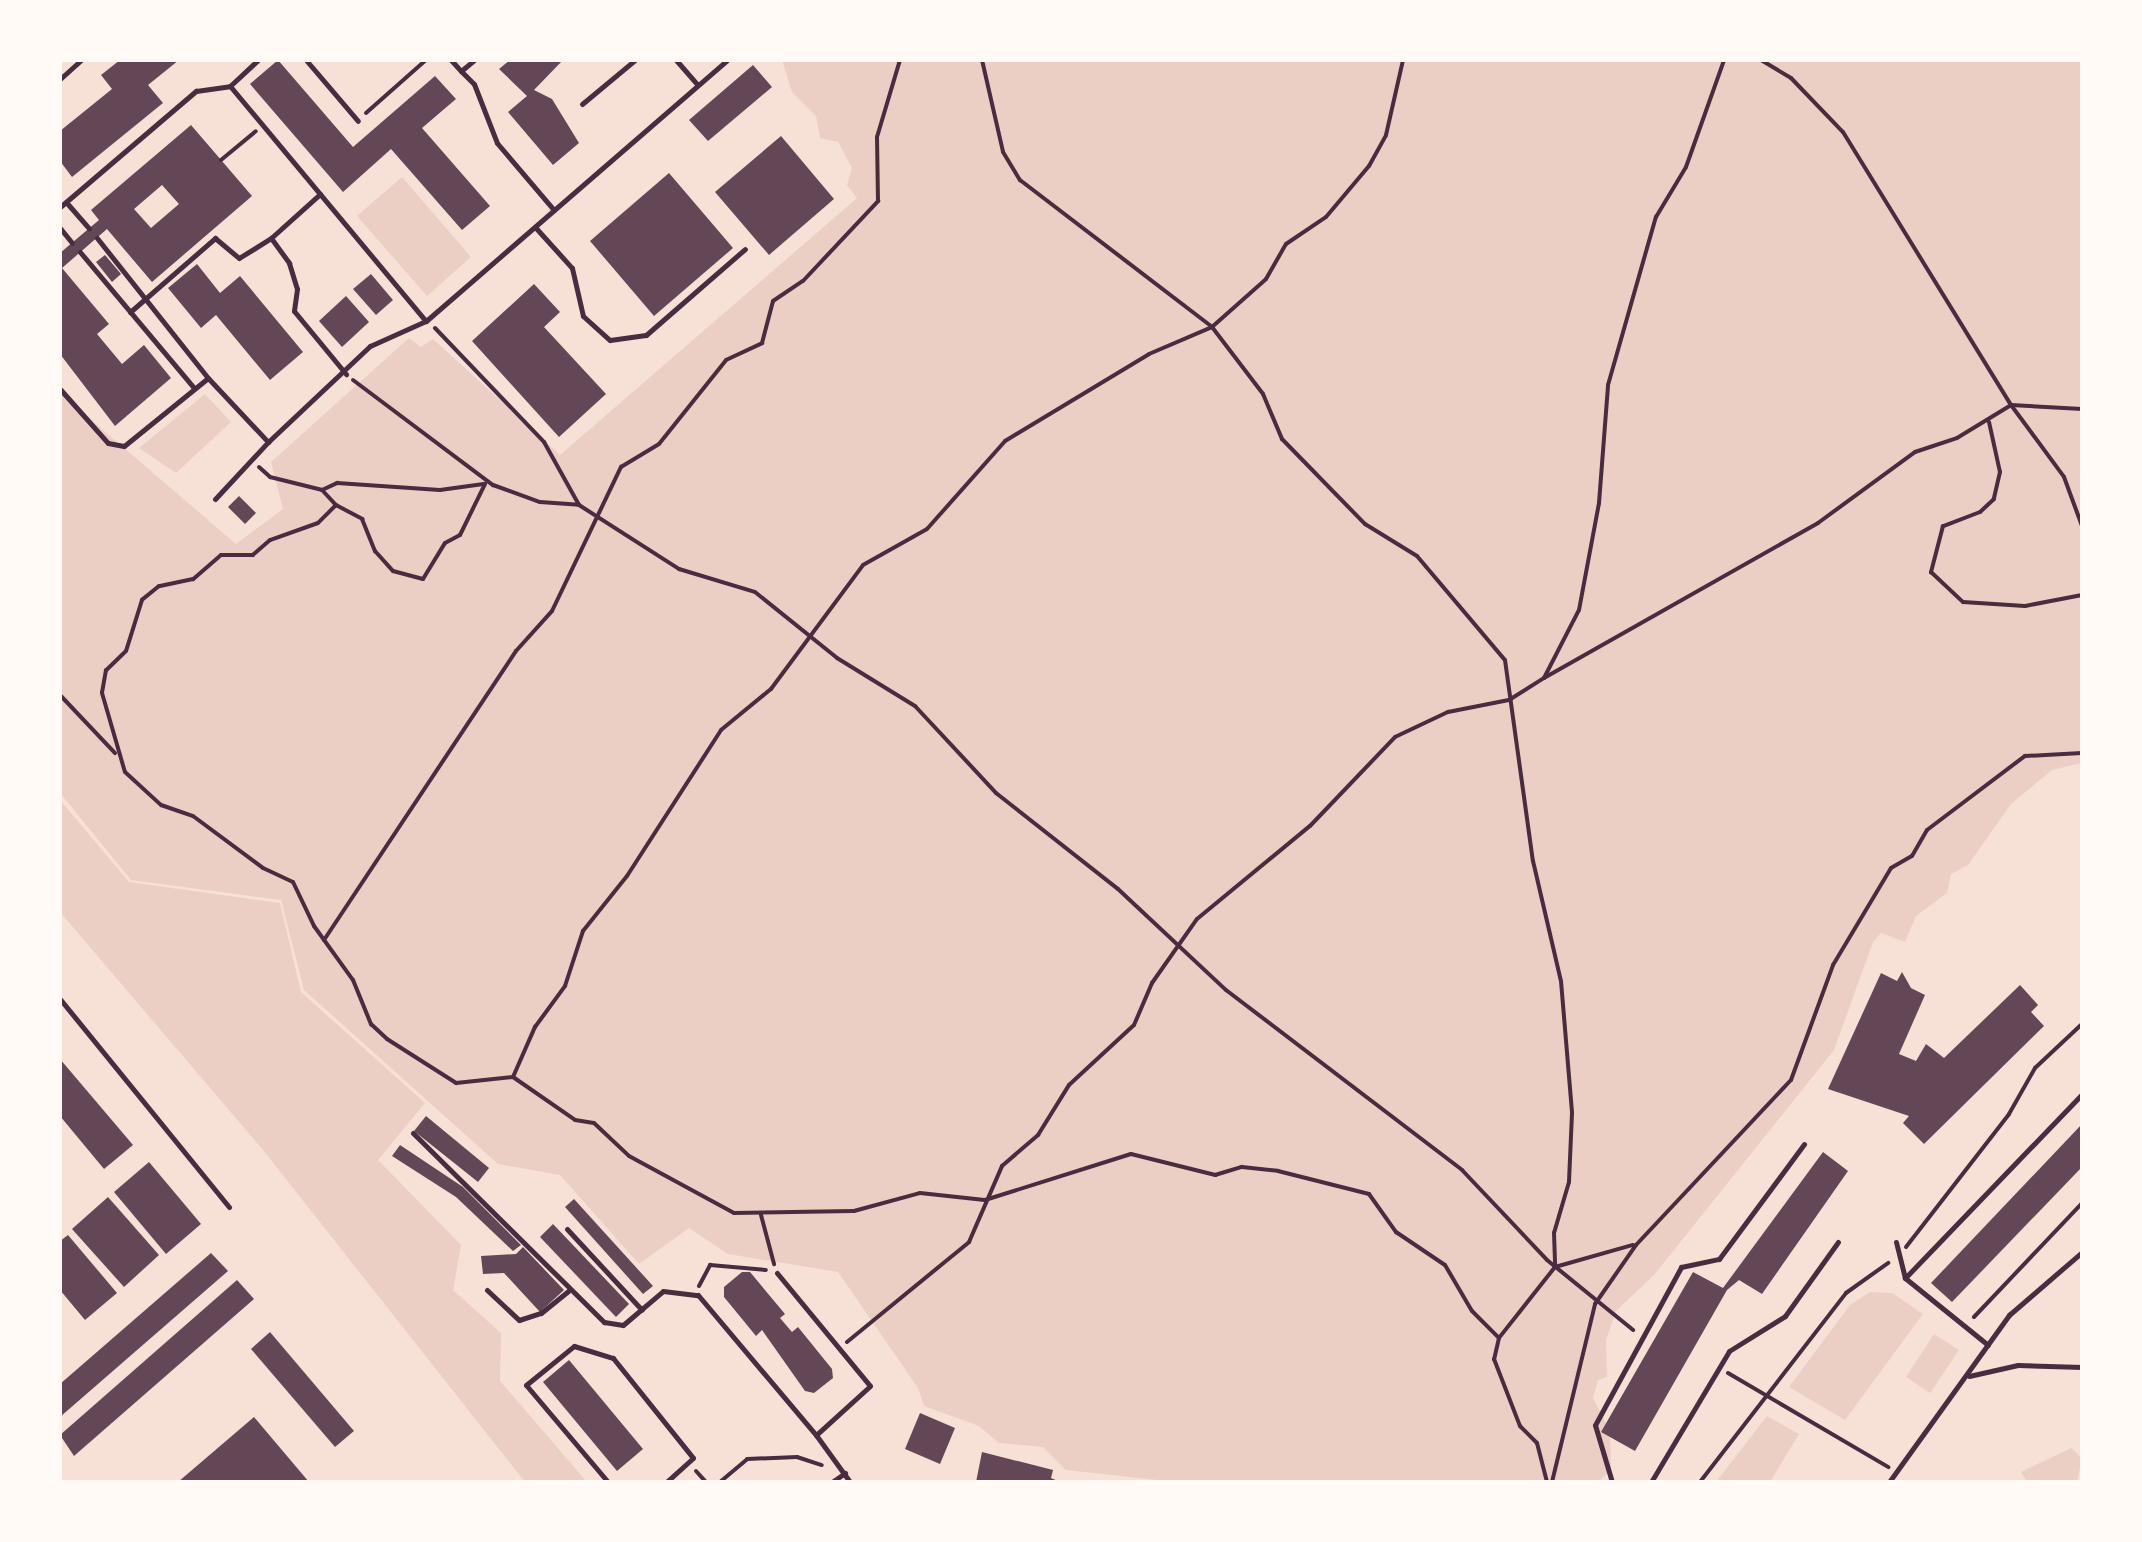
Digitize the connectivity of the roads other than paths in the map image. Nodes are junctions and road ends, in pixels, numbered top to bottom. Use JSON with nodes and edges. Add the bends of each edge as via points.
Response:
{"nodes":[{"id":1,"x":81,"y":60,"type":"edge"},
{"id":2,"x":258,"y":60,"type":"edge"},
{"id":3,"x":306,"y":60,"type":"edge"},
{"id":4,"x":451,"y":60,"type":"edge"},
{"id":5,"x":474,"y":60,"type":"edge"},
{"id":6,"x":635,"y":60,"type":"edge"},
{"id":7,"x":676,"y":60,"type":"edge"},
{"id":8,"x":726,"y":60,"type":"edge"},
{"id":9,"x":461,"y":71,"type":"junction"},
{"id":10,"x":60,"y":79,"type":"edge"},
{"id":11,"x":698,"y":85,"type":"junction"},
{"id":12,"x":230,"y":86,"type":"junction"},
{"id":13,"x":582,"y":104,"type":"dead end"},
{"id":14,"x":358,"y":122,"type":"dead end"},
{"id":15,"x":320,"y":194,"type":"junction"},
{"id":16,"x":63,"y":205,"type":"edge"},
{"id":17,"x":554,"y":210,"type":"junction"},
{"id":18,"x":535,"y":227,"type":"junction"},
{"id":19,"x":60,"y":228,"type":"edge"},
{"id":20,"x":89,"y":228,"type":"dead end"},
{"id":21,"x":97,"y":238,"type":"dead end"},
{"id":22,"x":270,"y":238,"type":"junction"},
{"id":23,"x":72,"y":242,"type":"dead end"},
{"id":24,"x":745,"y":250,"type":"dead end"},
{"id":25,"x":80,"y":252,"type":"dead end"},
{"id":26,"x":147,"y":296,"type":"junction"},
{"id":27,"x":130,"y":312,"type":"junction"},
{"id":28,"x":426,"y":321,"type":"junction"},
{"id":29,"x":346,"y":374,"type":"junction"},
{"id":30,"x":208,"y":378,"type":"junction"},
{"id":31,"x":194,"y":388,"type":"junction"},
{"id":32,"x":60,"y":389,"type":"edge"},
{"id":33,"x":268,"y":442,"type":"junction"},
{"id":34,"x":215,"y":499,"type":"dead end"},
{"id":35,"x":60,"y":999,"type":"edge"},
{"id":36,"x":2082,"y":1094,"type":"edge"},
{"id":37,"x":414,"y":1134,"type":"dead end"},
{"id":38,"x":1804,"y":1144,"type":"dead end"},
{"id":39,"x":229,"y":1207,"type":"dead end"},
{"id":40,"x":567,"y":1229,"type":"dead end"},
{"id":41,"x":1838,"y":1242,"type":"dead end"},
{"id":42,"x":1896,"y":1242,"type":"dead end"},
{"id":43,"x":2082,"y":1252,"type":"edge"},
{"id":44,"x":777,"y":1273,"type":"road end"},
{"id":45,"x":1905,"y":1278,"type":"junction"},
{"id":46,"x":488,"y":1290,"type":"dead end"},
{"id":47,"x":568,"y":1291,"type":"junction"},
{"id":48,"x":642,"y":1310,"type":"junction"},
{"id":49,"x":1988,"y":1345,"type":"junction"},
{"id":50,"x":2082,"y":1367,"type":"edge"},
{"id":51,"x":1966,"y":1377,"type":"junction"},
{"id":52,"x":816,"y":1435,"type":"junction"},
{"id":53,"x":845,"y":1473,"type":"junction"},
{"id":54,"x":608,"y":1482,"type":"edge"},
{"id":55,"x":666,"y":1482,"type":"edge"},
{"id":56,"x":832,"y":1482,"type":"edge"},
{"id":57,"x":850,"y":1482,"type":"edge"},
{"id":58,"x":1612,"y":1482,"type":"edge"},
{"id":59,"x":1650,"y":1482,"type":"edge"},
{"id":60,"x":1889,"y":1482,"type":"edge"}],
"edges":[{"from":1,"to":10,"type":"lane"},
{"from":2,"to":12,"type":"lane"},
{"from":3,"to":14,"type":"lane"},
{"from":4,"to":9,"type":"lane"},
{"from":5,"to":9,"type":"lane"},
{"from":6,"to":13,"type":"lane"},
{"from":7,"to":11,"type":"lane"},
{"from":8,"to":11,"type":"lane"},
{"from":9,"to":17,"type":"lane","via":[[474,84],[497,144]]},
{"from":11,"to":17,"type":"lane"},
{"from":12,"to":15,"type":"lane"},
{"from":12,"to":16,"type":"lane","via":[[196,91]]},
{"from":15,"to":22,"type":"lane"},
{"from":15,"to":28,"type":"lane"},
{"from":16,"to":20,"type":"lane"},
{"from":17,"to":18,"type":"lane"},
{"from":18,"to":24,"type":"lane","via":[[572,268],[584,316],[610,340],[646,335]]},
{"from":18,"to":28,"type":"lane"},
{"from":19,"to":23,"type":"lane"},
{"from":21,"to":26,"type":"lane"},
{"from":22,"to":26,"type":"lane","via":[[240,258],[215,238]]},
{"from":22,"to":29,"type":"lane","via":[[289,263],[297,290],[294,311]]},
{"from":25,"to":27,"type":"lane"},
{"from":26,"to":27,"type":"lane"},
{"from":26,"to":30,"type":"lane"},
{"from":27,"to":31,"type":"lane"},
{"from":28,"to":29,"type":"lane","via":[[370,346]]},
{"from":29,"to":33,"type":"lane"},
{"from":30,"to":31,"type":"lane"},
{"from":30,"to":33,"type":"lane"},
{"from":31,"to":32,"type":"lane","via":[[124,446],[108,442]]},
{"from":33,"to":34,"type":"lane"},
{"from":35,"to":39,"type":"lane"},
{"from":36,"to":45,"type":"lane"},
{"from":37,"to":47,"type":"lane","via":[[466,1178]]},
{"from":38,"to":58,"type":"lane","via":[[1720,1259],[1681,1267],[1595,1425]]},
{"from":40,"to":48,"type":"lane"},
{"from":41,"to":59,"type":"lane","via":[[1785,1316],[1729,1351]]},
{"from":42,"to":45,"type":"lane"},
{"from":43,"to":49,"type":"lane","via":[[2009,1315]]},
{"from":44,"to":52,"type":"lane","via":[[870,1386]]},
{"from":45,"to":49,"type":"lane"},
{"from":46,"to":47,"type":"lane","via":[[519,1320],[542,1313]]},
{"from":47,"to":48,"type":"lane","via":[[608,1324],[623,1325]]},
{"from":48,"to":52,"type":"lane","via":[[662,1292],[698,1296]]},
{"from":49,"to":51,"type":"lane"},
{"from":50,"to":51,"type":"lane","via":[[2018,1365]]},
{"from":51,"to":60,"type":"lane"},
{"from":52,"to":53,"type":"lane"},
{"from":53,"to":56,"type":"lane"},
{"from":53,"to":57,"type":"lane"},
{"from":54,"to":55,"type":"lane","via":[[526,1385],[574,1346],[613,1358],[693,1458]]}]}
